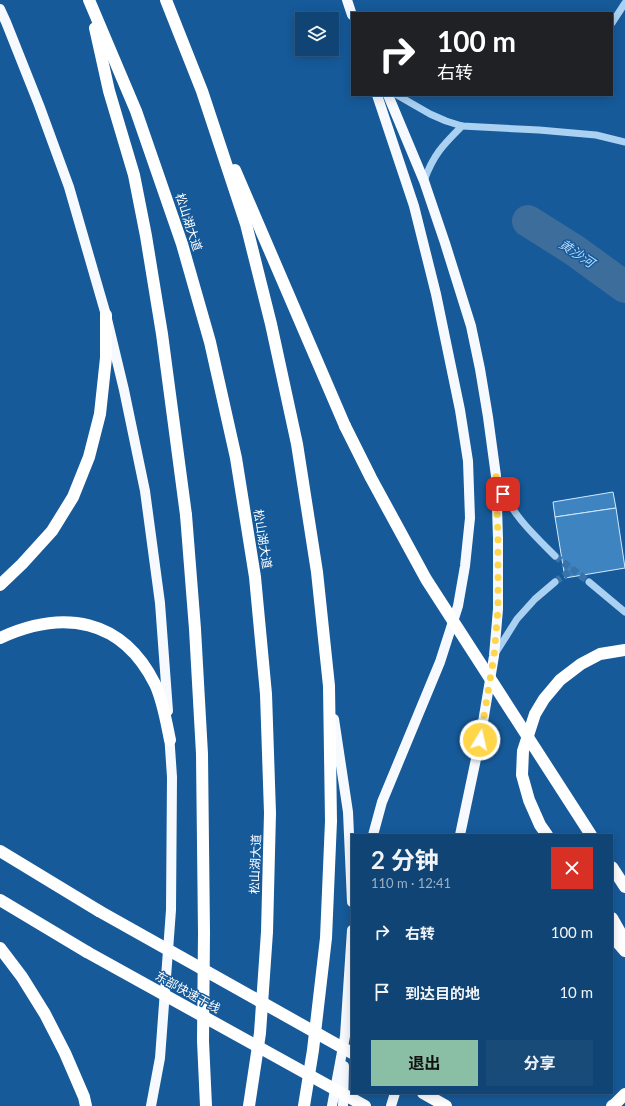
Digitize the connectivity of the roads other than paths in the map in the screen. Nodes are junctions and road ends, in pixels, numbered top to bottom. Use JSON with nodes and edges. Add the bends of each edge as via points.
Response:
{"nodes":[{"id":1,"x":89,"y":0,"type":"edge"},
{"id":2,"x":166,"y":0,"type":"edge"},
{"id":3,"x":348,"y":0,"type":"edge"},
{"id":4,"x":625,"y":2,"type":"edge"},
{"id":5,"x":0,"y":9,"type":"edge"},
{"id":6,"x":351,"y":12,"type":"edge"},
{"id":7,"x":354,"y":12,"type":"edge"},
{"id":8,"x":613,"y":21,"type":"edge"},
{"id":9,"x":202,"y":91,"type":"junction"},
{"id":10,"x":377,"y":96,"type":"edge"},
{"id":11,"x":388,"y":96,"type":"edge"},
{"id":12,"x":399,"y":96,"type":"edge"},
{"id":13,"x":462,"y":126,"type":"junction"},
{"id":14,"x":625,"y":142,"type":"edge"},
{"id":15,"x":424,"y":181,"type":"junction"},
{"id":16,"x":106,"y":315,"type":"junction"},
{"id":17,"x":496,"y":476,"type":"junction"},
{"id":18,"x":555,"y":556,"type":"tunnel mouth"},
{"id":19,"x":555,"y":582,"type":"tunnel mouth"},
{"id":20,"x":589,"y":582,"type":"tunnel mouth"},
{"id":21,"x":0,"y":585,"type":"edge"},
{"id":22,"x":625,"y":612,"type":"edge"},
{"id":23,"x":0,"y":638,"type":"edge"},
{"id":24,"x":625,"y":650,"type":"edge"},
{"id":25,"x":494,"y":656,"type":"junction"},
{"id":26,"x":329,"y":686,"type":"junction"},
{"id":27,"x":170,"y":740,"type":"junction"},
{"id":28,"x":373,"y":834,"type":"edge"},
{"id":29,"x":460,"y":834,"type":"edge"},
{"id":30,"x":546,"y":834,"type":"edge"},
{"id":31,"x":590,"y":834,"type":"edge"},
{"id":32,"x":0,"y":842,"type":"edge"},
{"id":33,"x":0,"y":851,"type":"edge"},
{"id":34,"x":613,"y":869,"type":"edge"},
{"id":35,"x":30,"y":870,"type":"junction"},
{"id":36,"x":351,"y":880,"type":"edge"},
{"id":37,"x":625,"y":887,"type":"edge"},
{"id":38,"x":0,"y":900,"type":"edge"},
{"id":39,"x":613,"y":920,"type":"edge"},
{"id":40,"x":613,"y":937,"type":"edge"},
{"id":41,"x":625,"y":941,"type":"edge"},
{"id":42,"x":0,"y":948,"type":"edge"},
{"id":43,"x":351,"y":949,"type":"edge"},
{"id":44,"x":625,"y":951,"type":"edge"},
{"id":45,"x":345,"y":1036,"type":"junction"},
{"id":46,"x":351,"y":1052,"type":"edge"},
{"id":47,"x":394,"y":1094,"type":"edge"},
{"id":48,"x":425,"y":1094,"type":"edge"},
{"id":49,"x":625,"y":1094,"type":"edge"},
{"id":50,"x":86,"y":1106,"type":"edge"},
{"id":51,"x":151,"y":1106,"type":"edge"},
{"id":52,"x":206,"y":1106,"type":"edge"},
{"id":53,"x":249,"y":1106,"type":"edge"},
{"id":54,"x":304,"y":1106,"type":"edge"},
{"id":55,"x":332,"y":1106,"type":"edge"},
{"id":56,"x":343,"y":1106,"type":"edge"},
{"id":57,"x":365,"y":1106,"type":"edge"},
{"id":58,"x":391,"y":1106,"type":"edge"},
{"id":59,"x":446,"y":1106,"type":"edge"},
{"id":60,"x":612,"y":1106,"type":"edge"}],
"edges":[{"from":1,"to":52,"type":"highway","bridge":true,"via":[[109,91],[134,175],[146,236],[186,515],[202,754],[203,1041]]},
{"from":1,"to":53,"type":"highway","name":"松山湖大道","via":[[136,111],[182,244],[210,342],[236,458],[255,577],[266,694],[270,813],[267,932],[260,1033]]},
{"from":2,"to":9,"type":"highway"},
{"from":3,"to":6,"type":"main road"},
{"from":3,"to":7,"type":"main road"},
{"from":4,"to":8,"type":"street"},
{"from":5,"to":16,"type":"main road","via":[[69,186]]},
{"from":9,"to":26,"type":"highway","via":[[246,224],[297,444],[317,572]]},
{"from":9,"to":31,"type":"highway","bridge":true,"via":[[345,426],[371,478],[426,579]]},
{"from":10,"to":28,"type":"main road","via":[[414,206],[436,294],[468,461],[470,518],[466,566],[458,606],[440,662],[382,802]]},
{"from":11,"to":15,"type":"main road"},
{"from":12,"to":13,"type":"street","via":[[430,114]]},
{"from":13,"to":14,"type":"street","via":[[596,135]]},
{"from":13,"to":15,"type":"street","via":[[441,147]]},
{"from":15,"to":17,"type":"main road","via":[[471,326],[485,396]]},
{"from":16,"to":21,"type":"highway","via":[[106,358],[100,414],[73,497],[52,531]]},
{"from":16,"to":27,"type":"main road","via":[[145,491],[160,603]]},
{"from":17,"to":18,"type":"street","via":[[517,517]]},
{"from":17,"to":25,"type":"main road","via":[[498,609]]},
{"from":19,"to":25,"type":"street","via":[[517,619]]},
{"from":20,"to":22,"type":"street"},
{"from":23,"to":27,"type":"highway","via":[[16,630],[41,624],[68,622],[92,626],[114,636],[130,648],[155,684],[162,701]]},
{"from":24,"to":30,"type":"highway","via":[[600,654],[581,664],[560,680],[535,714],[523,751],[522,775],[529,800]]},
{"from":25,"to":29,"type":"main road"},
{"from":26,"to":36,"type":"main road","via":[[348,812]]},
{"from":26,"to":54,"type":"highway","via":[[331,821],[326,938]]},
{"from":27,"to":51,"type":"main road","via":[[171,910],[160,1058]]},
{"from":32,"to":35,"type":"highway"},
{"from":33,"to":35,"type":"highway"},
{"from":34,"to":37,"type":"highway"},
{"from":35,"to":46,"type":"highway","bridge":true},
{"from":38,"to":57,"type":"highway","name":"东部快速干线","bridge":true,"via":[[87,952]]},
{"from":39,"to":41,"type":"highway"},
{"from":40,"to":44,"type":"highway"},
{"from":42,"to":50,"type":"highway","via":[[45,1014],[65,1053]]},
{"from":43,"to":45,"type":"main road"},
{"from":45,"to":55,"type":"main road"},
{"from":45,"to":56,"type":"main road"},
{"from":47,"to":58,"type":"main road"},
{"from":48,"to":59,"type":"highway"},
{"from":49,"to":60,"type":"highway"}]}
